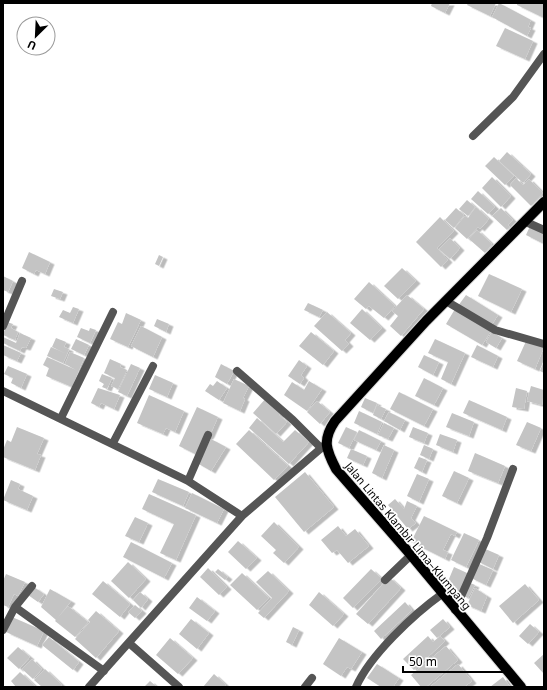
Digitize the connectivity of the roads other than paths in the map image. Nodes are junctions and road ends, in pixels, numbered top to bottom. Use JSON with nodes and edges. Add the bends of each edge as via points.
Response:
{"nodes":[{"id":1,"x":544,"y":54,"type":"edge"},
{"id":2,"x":473,"y":136,"type":"dead end"},
{"id":3,"x":544,"y":202,"type":"edge"},
{"id":4,"x":526,"y":222,"type":"junction"},
{"id":5,"x":544,"y":230,"type":"edge"},
{"id":6,"x":22,"y":281,"type":"dead end"},
{"id":7,"x":446,"y":302,"type":"junction"},
{"id":8,"x":113,"y":312,"type":"dead end"},
{"id":9,"x":3,"y":326,"type":"edge"},
{"id":10,"x":544,"y":344,"type":"edge"},
{"id":11,"x":153,"y":366,"type":"dead end"},
{"id":12,"x":237,"y":371,"type":"dead end"},
{"id":13,"x":3,"y":391,"type":"edge"},
{"id":14,"x":61,"y":418,"type":"junction"},
{"id":15,"x":208,"y":435,"type":"dead end"},
{"id":16,"x":113,"y":443,"type":"junction"},
{"id":17,"x":324,"y":446,"type":"junction"},
{"id":18,"x":513,"y":469,"type":"dead end"},
{"id":19,"x":188,"y":481,"type":"junction"},
{"id":20,"x":242,"y":516,"type":"junction"},
{"id":21,"x":411,"y":555,"type":"junction"},
{"id":22,"x":385,"y":580,"type":"dead end"},
{"id":23,"x":32,"y":586,"type":"dead end"},
{"id":24,"x":442,"y":594,"type":"junction"},
{"id":25,"x":15,"y":607,"type":"junction"},
{"id":26,"x":455,"y":610,"type":"junction"},
{"id":27,"x":3,"y":630,"type":"edge"},
{"id":28,"x":129,"y":643,"type":"junction"},
{"id":29,"x":104,"y":671,"type":"junction"},
{"id":30,"x":312,"y":678,"type":"dead end"},
{"id":31,"x":89,"y":687,"type":"edge"},
{"id":32,"x":179,"y":687,"type":"edge"},
{"id":33,"x":305,"y":687,"type":"edge"},
{"id":34,"x":356,"y":687,"type":"edge"},
{"id":35,"x":521,"y":687,"type":"edge"}],
"edges":[{"from":1,"to":2,"type":"street","via":[[513,97]]},
{"from":3,"to":4,"type":"main road"},
{"from":4,"to":5,"type":"street"},
{"from":4,"to":7,"type":"main road"},
{"from":6,"to":9,"type":"street"},
{"from":7,"to":10,"type":"street","via":[[495,330]]},
{"from":7,"to":17,"type":"main road","via":[[335,421],[329,429]]},
{"from":8,"to":14,"type":"street"},
{"from":11,"to":16,"type":"street"},
{"from":12,"to":17,"type":"street"},
{"from":13,"to":14,"type":"street"},
{"from":14,"to":16,"type":"street"},
{"from":15,"to":19,"type":"street"},
{"from":16,"to":19,"type":"street"},
{"from":17,"to":20,"type":"street"},
{"from":17,"to":21,"type":"main road","name":"Jalan Lintas Klambir Lima–Klumpang","via":[[336,469]]},
{"from":18,"to":26,"type":"street","via":[[487,538]]},
{"from":19,"to":20,"type":"street"},
{"from":20,"to":28,"type":"street"},
{"from":21,"to":22,"type":"street"},
{"from":21,"to":24,"type":"main road","name":"Jalan Lintas Klambir Lima–Klumpang"},
{"from":23,"to":25,"type":"street"},
{"from":24,"to":26,"type":"main road","name":"Jalan Lintas Klambir Lima–Klumpang"},
{"from":24,"to":34,"type":"street","via":[[378,653]]},
{"from":25,"to":27,"type":"street"},
{"from":25,"to":29,"type":"street"},
{"from":26,"to":35,"type":"main road","name":"Jalan Lintas Klambir Lima–Klumpang"},
{"from":28,"to":29,"type":"street"},
{"from":28,"to":32,"type":"street"},
{"from":29,"to":31,"type":"street"},
{"from":30,"to":33,"type":"street"}]}
